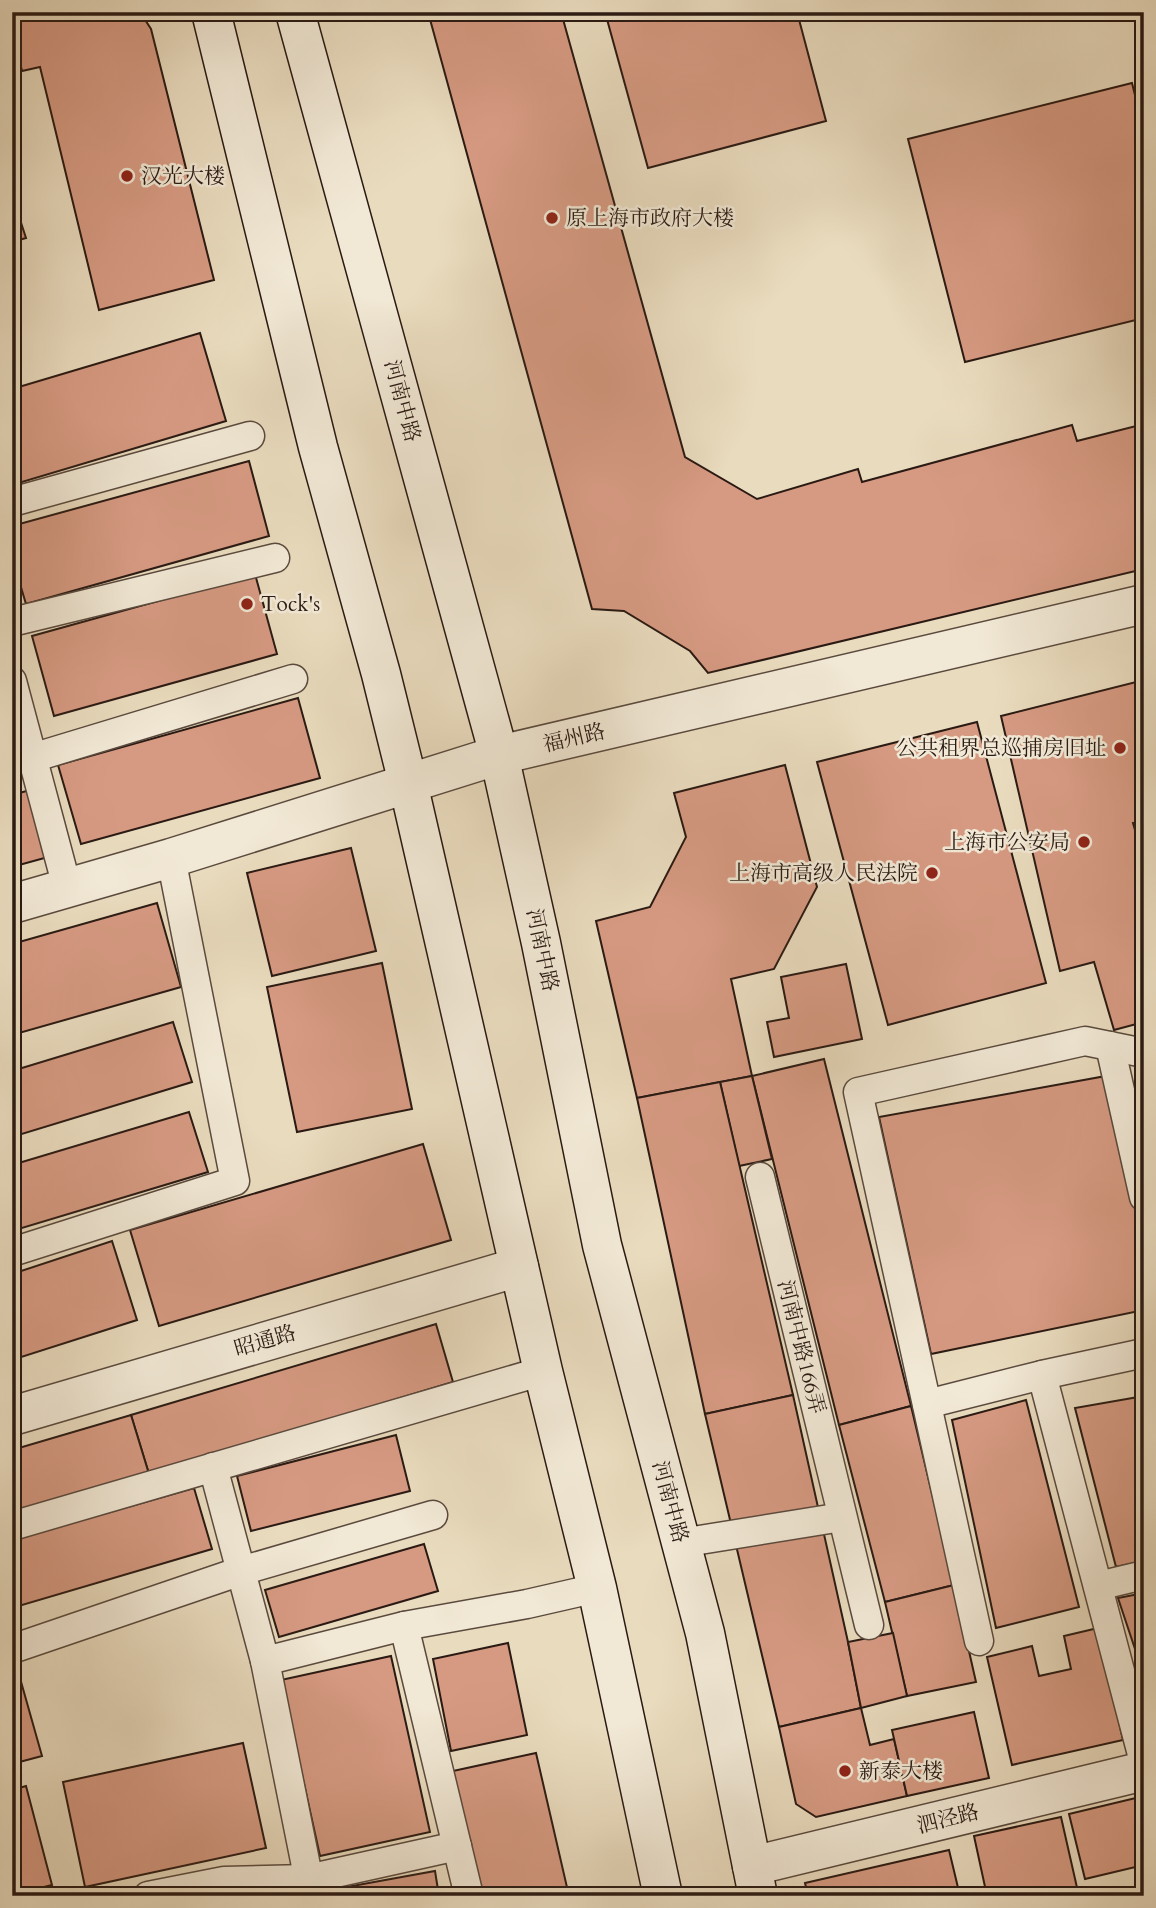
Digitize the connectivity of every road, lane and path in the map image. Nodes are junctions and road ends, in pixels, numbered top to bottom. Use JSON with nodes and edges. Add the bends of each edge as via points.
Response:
{"nodes":[{"id":1,"x":211,"y":12,"type":"edge"},
{"id":2,"x":295,"y":12,"type":"edge"},
{"id":3,"x":250,"y":436,"type":"dead end"},
{"id":4,"x":12,"y":502,"type":"edge"},
{"id":5,"x":275,"y":558,"type":"dead end"},
{"id":6,"x":1144,"y":604,"type":"edge"},
{"id":7,"x":12,"y":622,"type":"edge"},
{"id":8,"x":293,"y":680,"type":"dead end"},
{"id":9,"x":14,"y":696,"type":"edge"},
{"id":10,"x":499,"y":755,"type":"junction"},
{"id":11,"x":32,"y":758,"type":"junction"},
{"id":12,"x":408,"y":783,"type":"junction"},
{"id":13,"x":171,"y":858,"type":"junction"},
{"id":14,"x":66,"y":887,"type":"junction"},
{"id":15,"x":12,"y":904,"type":"edge"},
{"id":16,"x":1110,"y":1046,"type":"junction"},
{"id":17,"x":1144,"y":1053,"type":"edge"},
{"id":18,"x":760,"y":1177,"type":"dead end"},
{"id":19,"x":1144,"y":1197,"type":"edge"},
{"id":20,"x":12,"y":1252,"type":"edge"},
{"id":21,"x":519,"y":1267,"type":"junction"},
{"id":22,"x":1144,"y":1353,"type":"edge"},
{"id":23,"x":543,"y":1371,"type":"junction"},
{"id":24,"x":1042,"y":1375,"type":"junction"},
{"id":25,"x":927,"y":1404,"type":"junction"},
{"id":26,"x":12,"y":1416,"type":"edge"},
{"id":27,"x":213,"y":1466,"type":"junction"},
{"id":28,"x":433,"y":1515,"type":"dead end"},
{"id":29,"x":842,"y":1517,"type":"junction"},
{"id":30,"x":12,"y":1526,"type":"edge"},
{"id":31,"x":681,"y":1543,"type":"junction"},
{"id":32,"x":241,"y":1571,"type":"junction"},
{"id":33,"x":1144,"y":1574,"type":"edge"},
{"id":34,"x":1098,"y":1586,"type":"junction"},
{"id":35,"x":597,"y":1588,"type":"junction"},
{"id":36,"x":869,"y":1625,"type":"dead end"},
{"id":37,"x":404,"y":1626,"type":"junction"},
{"id":38,"x":979,"y":1641,"type":"dead end"},
{"id":39,"x":12,"y":1648,"type":"edge"},
{"id":40,"x":265,"y":1661,"type":"junction"},
{"id":41,"x":1144,"y":1762,"type":"edge"},
{"id":42,"x":1144,"y":1771,"type":"edge"},
{"id":43,"x":457,"y":1846,"type":"junction"},
{"id":44,"x":755,"y":1881,"type":"edge"},
{"id":45,"x":310,"y":1887,"type":"edge"},
{"id":46,"x":148,"y":1896,"type":"edge"},
{"id":47,"x":469,"y":1896,"type":"edge"},
{"id":48,"x":663,"y":1896,"type":"edge"}],
"edges":[{"from":1,"to":12,"type":"main road","via":[[318,446]]},
{"from":2,"to":10,"type":"main road","name":"河南中路"},
{"from":3,"to":4,"type":"lane"},
{"from":5,"to":7,"type":"lane"},
{"from":6,"to":10,"type":"main road","name":"福州路"},
{"from":8,"to":11,"type":"lane"},
{"from":9,"to":11,"type":"lane"},
{"from":10,"to":12,"type":"main road","name":"福州路"},
{"from":10,"to":31,"type":"main road","name":"河南中路","via":[[602,1245]]},
{"from":11,"to":14,"type":"lane"},
{"from":12,"to":13,"type":"main road","name":"福州路"},
{"from":12,"to":21,"type":"main road"},
{"from":13,"to":14,"type":"main road","name":"福州路"},
{"from":13,"to":20,"type":"lane","via":[[235,1181]]},
{"from":14,"to":15,"type":"main road","name":"福州路"},
{"from":16,"to":17,"type":"lane"},
{"from":16,"to":19,"type":"lane"},
{"from":16,"to":25,"type":"lane","via":[[1086,1041],[858,1092]]},
{"from":18,"to":29,"type":"lane","name":"河南中路166弄"},
{"from":21,"to":23,"type":"main road"},
{"from":21,"to":26,"type":"main road","name":"昭通路"},
{"from":22,"to":24,"type":"lane"},
{"from":23,"to":27,"type":"lane"},
{"from":23,"to":35,"type":"main road"},
{"from":24,"to":25,"type":"lane"},
{"from":24,"to":34,"type":"lane"},
{"from":25,"to":38,"type":"lane"},
{"from":27,"to":30,"type":"lane"},
{"from":27,"to":32,"type":"lane"},
{"from":28,"to":32,"type":"lane"},
{"from":29,"to":31,"type":"lane"},
{"from":29,"to":36,"type":"lane","name":"河南中路166弄"},
{"from":31,"to":44,"type":"main road","name":"河南中路","via":[[705,1633]]},
{"from":32,"to":39,"type":"lane"},
{"from":32,"to":40,"type":"lane"},
{"from":33,"to":34,"type":"lane"},
{"from":34,"to":41,"type":"lane"},
{"from":35,"to":37,"type":"lane"},
{"from":35,"to":48,"type":"main road"},
{"from":37,"to":40,"type":"lane"},
{"from":37,"to":43,"type":"lane"},
{"from":40,"to":45,"type":"lane"},
{"from":42,"to":44,"type":"main road","name":"泗泾路"},
{"from":43,"to":45,"type":"lane"},
{"from":43,"to":47,"type":"lane"},
{"from":45,"to":46,"type":"lane","via":[[224,1881]]}]}
